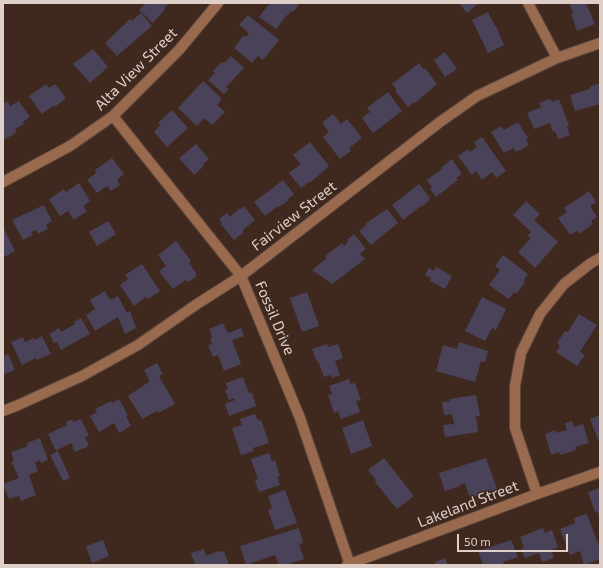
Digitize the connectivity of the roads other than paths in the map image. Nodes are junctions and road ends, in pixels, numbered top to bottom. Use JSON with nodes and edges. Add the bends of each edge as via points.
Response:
{"nodes":[{"id":1,"x":218,"y":3,"type":"edge"},
{"id":2,"x":528,"y":3,"type":"edge"},
{"id":3,"x":600,"y":44,"type":"edge"},
{"id":4,"x":557,"y":58,"type":"junction"},
{"id":5,"x":113,"y":116,"type":"junction"},
{"id":6,"x":3,"y":182,"type":"edge"},
{"id":7,"x":600,"y":258,"type":"edge"},
{"id":8,"x":241,"y":276,"type":"junction"},
{"id":9,"x":3,"y":410,"type":"edge"},
{"id":10,"x":600,"y":472,"type":"edge"},
{"id":11,"x":537,"y":494,"type":"junction"},
{"id":12,"x":349,"y":565,"type":"edge"}],
"edges":[{"from":1,"to":5,"type":"street","name":"Alta View Street","via":[[179,50]]},
{"from":2,"to":4,"type":"street"},
{"from":3,"to":4,"type":"street","name":"Fairview Street"},
{"from":4,"to":8,"type":"street","name":"Fairview Street","via":[[471,100]]},
{"from":5,"to":6,"type":"street","name":"Alta View Street","via":[[70,146]]},
{"from":5,"to":8,"type":"street","name":"Fossil Drive"},
{"from":7,"to":11,"type":"street","via":[[564,284],[540,314],[521,353],[515,386],[515,428]]},
{"from":8,"to":9,"type":"street","name":"Fairview Street","via":[[138,345],[82,376]]},
{"from":8,"to":12,"type":"street","name":"Fossil Drive","via":[[300,418]]},
{"from":10,"to":11,"type":"street","name":"Lakeland Street"},
{"from":11,"to":12,"type":"street","name":"Lakeland Street"}]}
